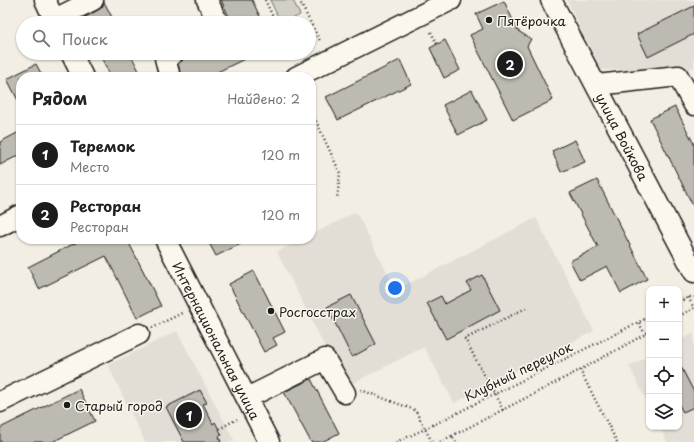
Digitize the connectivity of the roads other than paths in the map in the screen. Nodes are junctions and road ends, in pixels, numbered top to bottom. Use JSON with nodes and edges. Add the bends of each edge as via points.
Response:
{"nodes":[{"id":1,"x":45,"y":0,"type":"edge"},
{"id":2,"x":93,"y":0,"type":"edge"},
{"id":3,"x":207,"y":0,"type":"edge"},
{"id":4,"x":451,"y":0,"type":"edge"},
{"id":5,"x":551,"y":0,"type":"edge"},
{"id":6,"x":53,"y":16,"type":"edge"},
{"id":7,"x":64,"y":16,"type":"edge"},
{"id":8,"x":215,"y":16,"type":"edge"},
{"id":9,"x":74,"y":60,"type":"edge"},
{"id":10,"x":166,"y":60,"type":"edge"},
{"id":11,"x":80,"y":72,"type":"edge"},
{"id":12,"x":169,"y":72,"type":"edge"},
{"id":13,"x":306,"y":72,"type":"edge"},
{"id":14,"x":597,"y":86,"type":"junction"},
{"id":15,"x":694,"y":105,"type":"edge"},
{"id":16,"x":16,"y":218,"type":"edge"},
{"id":17,"x":0,"y":226,"type":"edge"},
{"id":18,"x":168,"y":244,"type":"edge"},
{"id":19,"x":694,"y":272,"type":"edge"},
{"id":20,"x":139,"y":334,"type":"road end"},
{"id":21,"x":345,"y":394,"type":"road end"},
{"id":22,"x":247,"y":398,"type":"junction"},
{"id":23,"x":0,"y":402,"type":"edge"},
{"id":24,"x":269,"y":442,"type":"edge"}],
"edges":[{"from":1,"to":6,"type":"street"},
{"from":2,"to":7,"type":"street"},
{"from":3,"to":8,"type":"street"},
{"from":4,"to":13,"type":"street"},
{"from":5,"to":14,"type":"street","name":"улица Войкова"},
{"from":9,"to":11,"type":"street"},
{"from":10,"to":12,"type":"street"},
{"from":14,"to":15,"type":"street","via":[[678,76]]},
{"from":14,"to":19,"type":"street","name":"улица Войкова"},
{"from":16,"to":17,"type":"street"},
{"from":18,"to":22,"type":"street","name":"Интернациональная улица"},
{"from":20,"to":23,"type":"street"},
{"from":21,"to":22,"type":"street","via":[[325,359]]},
{"from":22,"to":24,"type":"street","name":"Интернациональная улица"}]}
